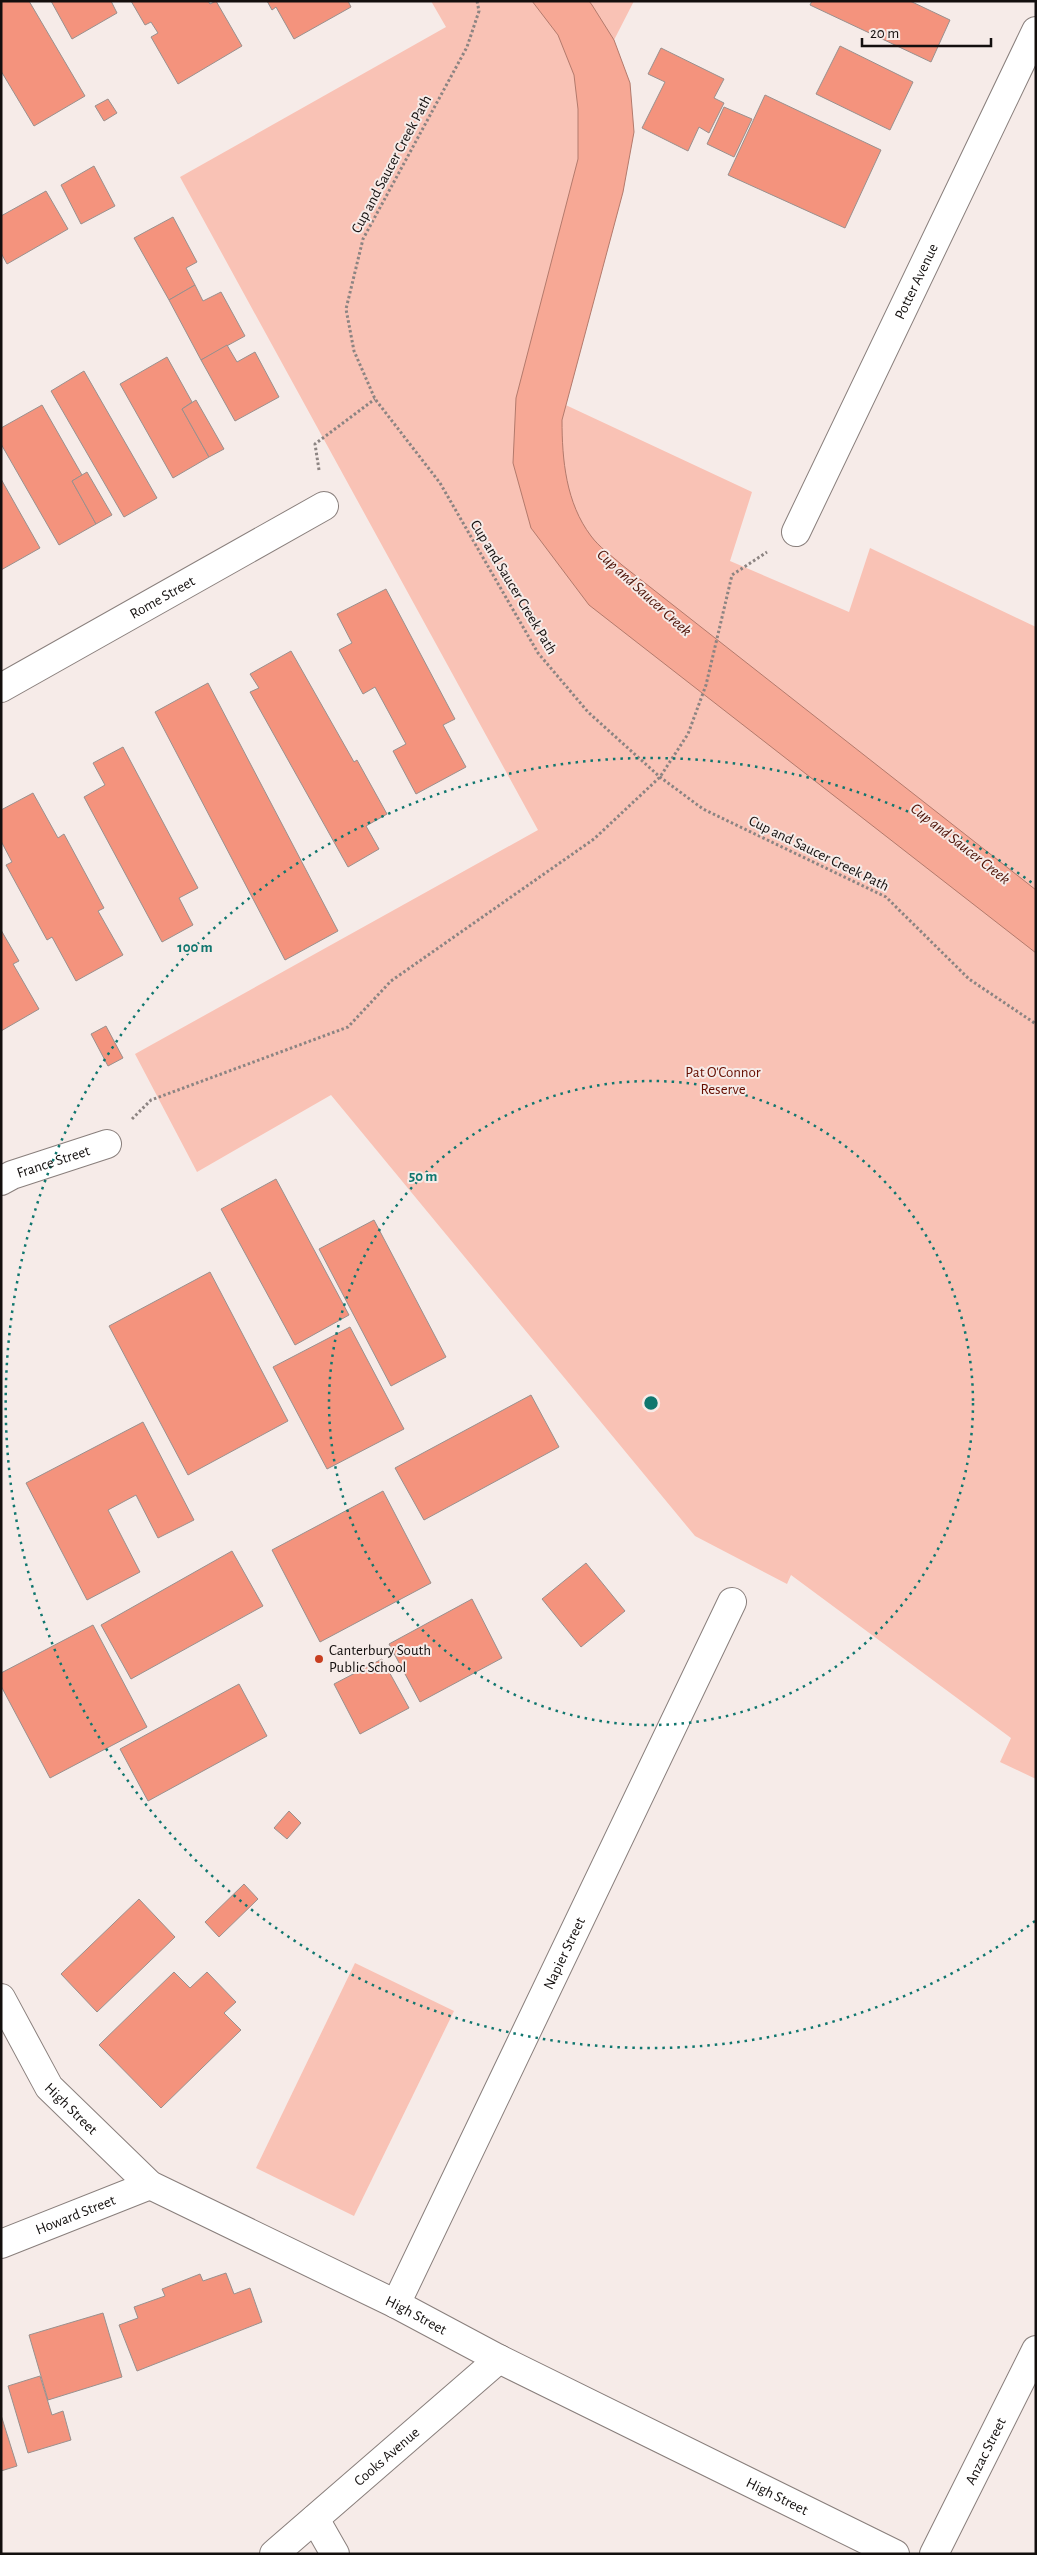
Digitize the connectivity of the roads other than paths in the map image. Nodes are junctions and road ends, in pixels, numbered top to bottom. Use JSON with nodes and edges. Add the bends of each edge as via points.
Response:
{"nodes":[{"id":1,"x":1036,"y":31,"type":"edge"},
{"id":2,"x":324,"y":506,"type":"road end"},
{"id":3,"x":796,"y":532,"type":"road end"},
{"id":4,"x":1,"y":688,"type":"edge"},
{"id":5,"x":107,"y":1144,"type":"road end"},
{"id":6,"x":1,"y":1181,"type":"edge"},
{"id":7,"x":732,"y":1602,"type":"dead end"},
{"id":8,"x":1,"y":1998,"type":"edge"},
{"id":9,"x":150,"y":2184,"type":"junction"},
{"id":10,"x":1,"y":2244,"type":"edge"},
{"id":11,"x":396,"y":2304,"type":"junction"},
{"id":12,"x":1036,"y":2350,"type":"edge"},
{"id":13,"x":499,"y":2359,"type":"junction"},
{"id":14,"x":315,"y":2519,"type":"junction"},
{"id":15,"x":274,"y":2554,"type":"edge"},
{"id":16,"x":335,"y":2554,"type":"edge"},
{"id":17,"x":895,"y":2554,"type":"edge"},
{"id":18,"x":934,"y":2554,"type":"edge"}],
"edges":[{"from":1,"to":3,"type":"street","name":"Potter Avenue"},
{"from":2,"to":4,"type":"street","name":"Rome Street"},
{"from":5,"to":6,"type":"street","name":"France Street"},
{"from":7,"to":11,"type":"street","name":"Napier Street"},
{"from":8,"to":9,"type":"street","name":"High Street","via":[[49,2088]]},
{"from":9,"to":10,"type":"street","name":"Howard Street"},
{"from":9,"to":11,"type":"street","name":"High Street"},
{"from":11,"to":13,"type":"street","name":"High Street"},
{"from":12,"to":18,"type":"street","name":"Anzac Street"},
{"from":13,"to":14,"type":"street","name":"Cooks Avenue"},
{"from":13,"to":17,"type":"street","name":"High Street"},
{"from":14,"to":15,"type":"street","name":"Cooks Avenue"},
{"from":14,"to":16,"type":"street"}]}
